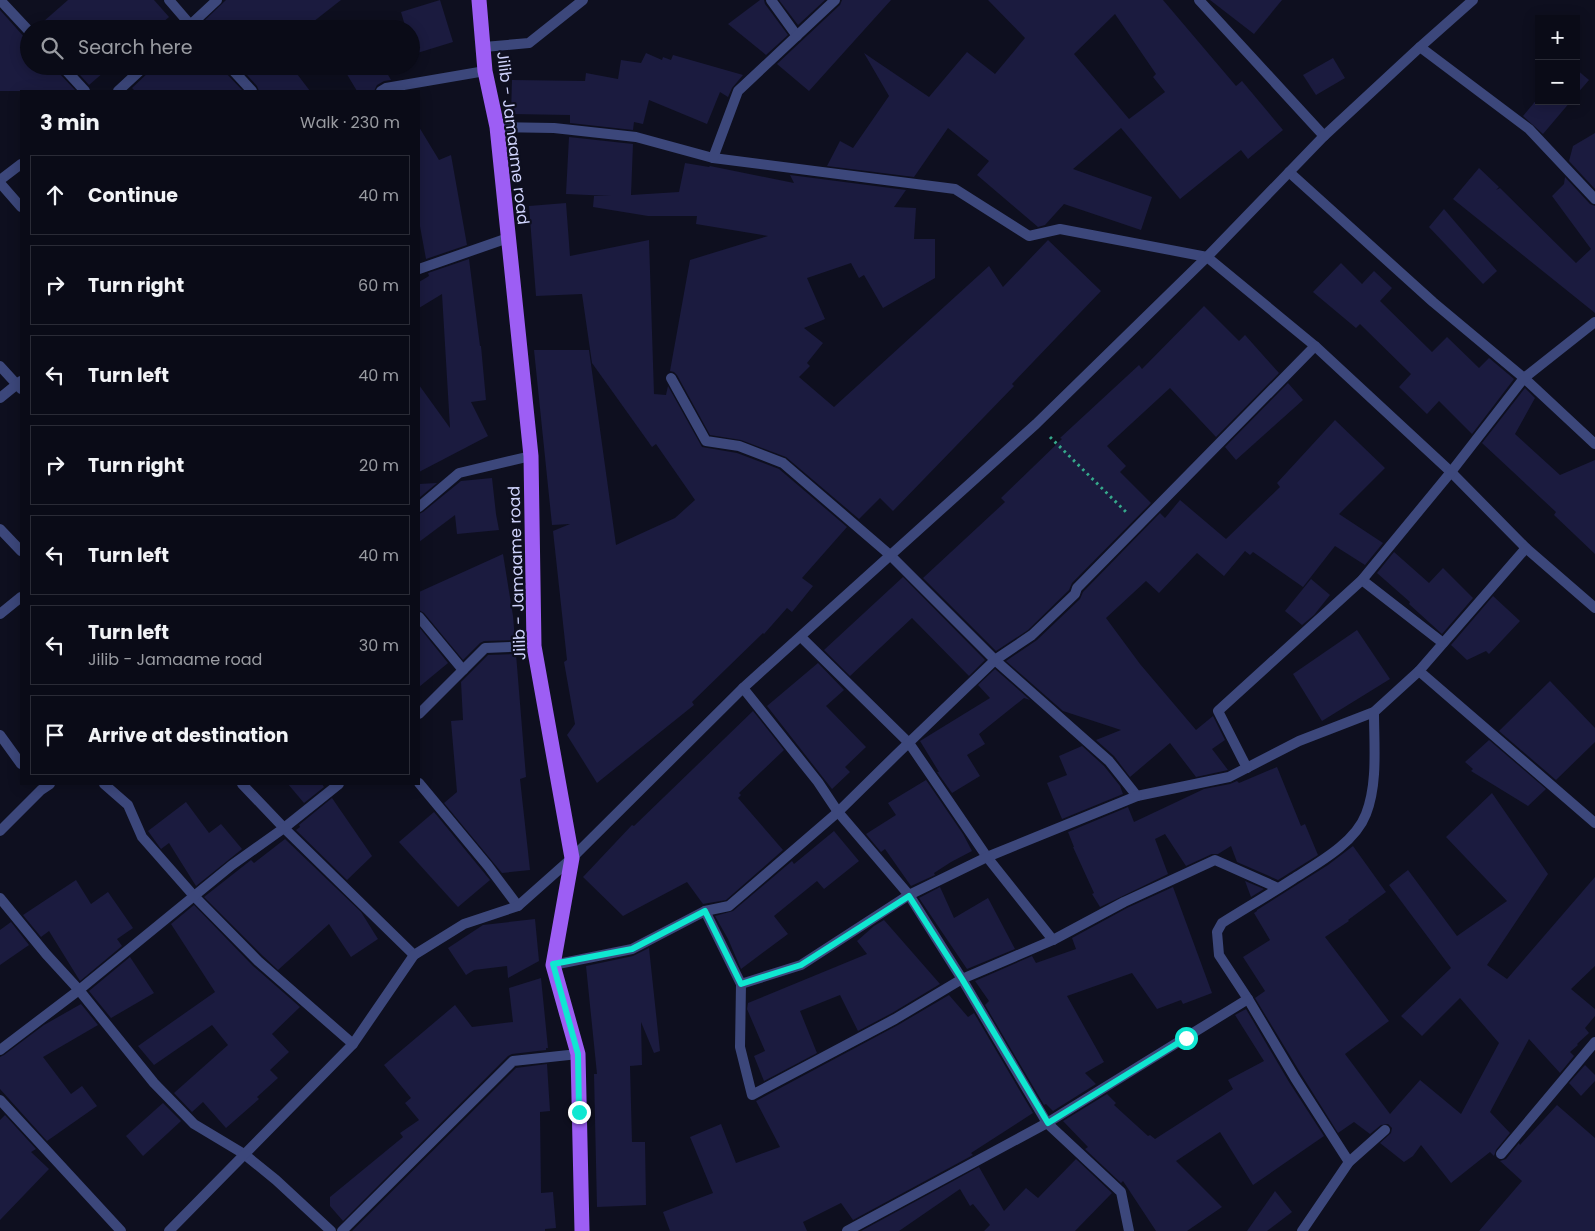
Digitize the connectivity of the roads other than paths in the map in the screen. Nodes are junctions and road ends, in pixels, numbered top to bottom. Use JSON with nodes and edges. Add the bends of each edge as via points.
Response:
{"nodes":[{"id":1,"x":0,"y":0,"type":"edge"},
{"id":2,"x":170,"y":0,"type":"edge"},
{"id":3,"x":217,"y":0,"type":"edge"},
{"id":4,"x":479,"y":0,"type":"edge"},
{"id":5,"x":583,"y":0,"type":"edge"},
{"id":6,"x":771,"y":0,"type":"edge"},
{"id":7,"x":835,"y":0,"type":"edge"},
{"id":8,"x":1199,"y":0,"type":"edge"},
{"id":9,"x":1473,"y":0,"type":"edge"},
{"id":10,"x":185,"y":20,"type":"edge"},
{"id":11,"x":197,"y":20,"type":"edge"},
{"id":12,"x":20,"y":21,"type":"edge"},
{"id":13,"x":797,"y":36,"type":"junction"},
{"id":14,"x":484,"y":47,"type":"junction"},
{"id":15,"x":1420,"y":47,"type":"junction"},
{"id":16,"x":485,"y":70,"type":"junction"},
{"id":17,"x":70,"y":75,"type":"edge"},
{"id":18,"x":135,"y":75,"type":"edge"},
{"id":19,"x":237,"y":75,"type":"edge"},
{"id":20,"x":84,"y":90,"type":"edge"},
{"id":21,"x":119,"y":90,"type":"edge"},
{"id":22,"x":251,"y":90,"type":"edge"},
{"id":23,"x":383,"y":90,"type":"edge"},
{"id":24,"x":497,"y":127,"type":"junction"},
{"id":25,"x":1324,"y":136,"type":"junction"},
{"id":26,"x":713,"y":158,"type":"junction"},
{"id":27,"x":20,"y":165,"type":"edge"},
{"id":28,"x":1289,"y":172,"type":"junction"},
{"id":29,"x":0,"y":182,"type":"edge"},
{"id":30,"x":1595,"y":200,"type":"edge"},
{"id":31,"x":20,"y":207,"type":"edge"},
{"id":32,"x":508,"y":238,"type":"junction"},
{"id":33,"x":1206,"y":256,"type":"junction"},
{"id":34,"x":420,"y":269,"type":"edge"},
{"id":35,"x":1595,"y":322,"type":"edge"},
{"id":36,"x":1315,"y":346,"type":"junction"},
{"id":37,"x":0,"y":366,"type":"edge"},
{"id":38,"x":671,"y":378,"type":"dead end"},
{"id":39,"x":1524,"y":378,"type":"junction"},
{"id":40,"x":20,"y":385,"type":"edge"},
{"id":41,"x":0,"y":398,"type":"edge"},
{"id":42,"x":1595,"y":444,"type":"edge"},
{"id":43,"x":531,"y":456,"type":"junction"},
{"id":44,"x":1452,"y":472,"type":"junction"},
{"id":45,"x":420,"y":506,"type":"edge"},
{"id":46,"x":0,"y":529,"type":"edge"},
{"id":47,"x":1526,"y":548,"type":"junction"},
{"id":48,"x":20,"y":550,"type":"edge"},
{"id":49,"x":890,"y":555,"type":"junction"},
{"id":50,"x":1362,"y":580,"type":"junction"},
{"id":51,"x":20,"y":598,"type":"edge"},
{"id":52,"x":1595,"y":608,"type":"edge"},
{"id":53,"x":0,"y":614,"type":"edge"},
{"id":54,"x":420,"y":618,"type":"edge"},
{"id":55,"x":801,"y":638,"type":"junction"},
{"id":56,"x":1443,"y":643,"type":"junction"},
{"id":57,"x":534,"y":646,"type":"junction"},
{"id":58,"x":995,"y":660,"type":"junction"},
{"id":59,"x":463,"y":670,"type":"junction"},
{"id":60,"x":1419,"y":671,"type":"junction"},
{"id":61,"x":743,"y":688,"type":"junction"},
{"id":62,"x":1374,"y":712,"type":"junction"},
{"id":63,"x":420,"y":713,"type":"edge"},
{"id":64,"x":0,"y":735,"type":"edge"},
{"id":65,"x":909,"y":742,"type":"junction"},
{"id":66,"x":20,"y":763,"type":"edge"},
{"id":67,"x":1247,"y":768,"type":"junction"},
{"id":68,"x":420,"y":784,"type":"edge"},
{"id":69,"x":105,"y":785,"type":"edge"},
{"id":70,"x":243,"y":785,"type":"edge"},
{"id":71,"x":338,"y":785,"type":"edge"},
{"id":72,"x":42,"y":786,"type":"edge"},
{"id":73,"x":1138,"y":796,"type":"junction"},
{"id":74,"x":838,"y":812,"type":"junction"},
{"id":75,"x":1595,"y":823,"type":"edge"},
{"id":76,"x":284,"y":828,"type":"junction"},
{"id":77,"x":0,"y":830,"type":"edge"},
{"id":78,"x":572,"y":858,"type":"junction"},
{"id":79,"x":987,"y":858,"type":"junction"},
{"id":80,"x":1278,"y":888,"type":"junction"},
{"id":81,"x":194,"y":896,"type":"junction"},
{"id":82,"x":909,"y":896,"type":"junction"},
{"id":83,"x":0,"y":898,"type":"edge"},
{"id":84,"x":518,"y":906,"type":"junction"},
{"id":85,"x":705,"y":911,"type":"junction"},
{"id":86,"x":1053,"y":940,"type":"junction"},
{"id":87,"x":414,"y":955,"type":"junction"},
{"id":88,"x":553,"y":964,"type":"junction"},
{"id":89,"x":962,"y":979,"type":"junction"},
{"id":90,"x":741,"y":984,"type":"junction"},
{"id":91,"x":79,"y":990,"type":"junction"},
{"id":92,"x":1248,"y":999,"type":"junction"},
{"id":93,"x":1595,"y":1042,"type":"edge"},
{"id":94,"x":352,"y":1044,"type":"junction"},
{"id":95,"x":0,"y":1050,"type":"edge"},
{"id":96,"x":578,"y":1054,"type":"junction"},
{"id":97,"x":0,"y":1100,"type":"edge"},
{"id":98,"x":1048,"y":1123,"type":"junction"},
{"id":99,"x":1385,"y":1130,"type":"dead end"},
{"id":100,"x":244,"y":1154,"type":"junction"},
{"id":101,"x":1502,"y":1154,"type":"dead end"},
{"id":102,"x":1349,"y":1162,"type":"junction"},
{"id":103,"x":121,"y":1231,"type":"edge"},
{"id":104,"x":169,"y":1231,"type":"edge"},
{"id":105,"x":331,"y":1231,"type":"edge"},
{"id":106,"x":342,"y":1231,"type":"edge"},
{"id":107,"x":582,"y":1231,"type":"edge"},
{"id":108,"x":847,"y":1231,"type":"edge"},
{"id":109,"x":1129,"y":1231,"type":"edge"},
{"id":110,"x":1302,"y":1231,"type":"edge"}],
"edges":[{"from":1,"to":12,"type":"street"},
{"from":2,"to":10,"type":"street"},
{"from":3,"to":11,"type":"street"},
{"from":4,"to":14,"type":"main road","name":"Jilib - Jamaame road"},
{"from":5,"to":14,"type":"street","via":[[529,43]]},
{"from":6,"to":13,"type":"street"},
{"from":7,"to":13,"type":"street"},
{"from":8,"to":25,"type":"street"},
{"from":9,"to":15,"type":"street"},
{"from":13,"to":26,"type":"street","via":[[738,91]]},
{"from":14,"to":16,"type":"main road","name":"Jilib - Jamaame road"},
{"from":15,"to":25,"type":"street"},
{"from":15,"to":30,"type":"street","via":[[1529,129]]},
{"from":16,"to":23,"type":"street"},
{"from":16,"to":24,"type":"main road","name":"Jilib - Jamaame road"},
{"from":17,"to":20,"type":"street"},
{"from":18,"to":21,"type":"street"},
{"from":19,"to":22,"type":"street"},
{"from":24,"to":26,"type":"street","via":[[554,128],[636,137]]},
{"from":24,"to":32,"type":"main road","name":"Jilib - Jamaame road"},
{"from":25,"to":28,"type":"street"},
{"from":26,"to":33,"type":"street","via":[[956,189],[1028,236],[1060,229]]},
{"from":27,"to":29,"type":"street"},
{"from":28,"to":33,"type":"street"},
{"from":28,"to":39,"type":"street","via":[[1433,302]]},
{"from":29,"to":31,"type":"street"},
{"from":32,"to":34,"type":"street"},
{"from":32,"to":43,"type":"main road","name":"Jilib - Jamaame road"},
{"from":33,"to":36,"type":"street"},
{"from":33,"to":49,"type":"street","via":[[1036,424]]},
{"from":35,"to":39,"type":"street"},
{"from":36,"to":44,"type":"street"},
{"from":36,"to":58,"type":"street","via":[[1138,524],[1077,588],[1068,602],[1032,635]]},
{"from":37,"to":40,"type":"street"},
{"from":38,"to":49,"type":"street","via":[[706,441],[739,446],[783,464]]},
{"from":39,"to":42,"type":"street"},
{"from":39,"to":44,"type":"street"},
{"from":40,"to":41,"type":"street"},
{"from":43,"to":45,"type":"street","via":[[459,473]]},
{"from":43,"to":57,"type":"main road","name":"Jilib - Jamaame road"},
{"from":44,"to":47,"type":"street"},
{"from":44,"to":50,"type":"street"},
{"from":46,"to":48,"type":"street"},
{"from":47,"to":52,"type":"street"},
{"from":47,"to":56,"type":"street"},
{"from":49,"to":55,"type":"street"},
{"from":49,"to":58,"type":"street"},
{"from":50,"to":56,"type":"street"},
{"from":50,"to":67,"type":"street","via":[[1218,711]]},
{"from":51,"to":53,"type":"street"},
{"from":54,"to":59,"type":"street"},
{"from":55,"to":61,"type":"street"},
{"from":55,"to":65,"type":"street"},
{"from":56,"to":60,"type":"street"},
{"from":57,"to":59,"type":"street","via":[[485,648]]},
{"from":57,"to":78,"type":"main road","name":"Jilib - Jamaame road"},
{"from":58,"to":65,"type":"street"},
{"from":58,"to":73,"type":"street","via":[[1109,761]]},
{"from":59,"to":63,"type":"street"},
{"from":60,"to":62,"type":"street"},
{"from":60,"to":75,"type":"street"},
{"from":61,"to":74,"type":"street"},
{"from":61,"to":78,"type":"street"},
{"from":62,"to":67,"type":"street","via":[[1298,741]]},
{"from":62,"to":80,"type":"street","via":[[1374,770],[1366,816],[1338,849]]},
{"from":64,"to":66,"type":"street"},
{"from":65,"to":74,"type":"street"},
{"from":65,"to":79,"type":"street"},
{"from":67,"to":73,"type":"street","via":[[1229,778]]},
{"from":68,"to":84,"type":"street"},
{"from":69,"to":81,"type":"street","via":[[128,805],[142,837]]},
{"from":70,"to":76,"type":"street"},
{"from":71,"to":76,"type":"street"},
{"from":72,"to":77,"type":"street"},
{"from":73,"to":79,"type":"street"},
{"from":74,"to":82,"type":"street"},
{"from":74,"to":85,"type":"street","via":[[729,906]]},
{"from":76,"to":81,"type":"street"},
{"from":76,"to":87,"type":"street"},
{"from":78,"to":84,"type":"street"},
{"from":78,"to":88,"type":"main road","name":"Jilib - Jamaame road"},
{"from":79,"to":82,"type":"street"},
{"from":79,"to":86,"type":"street"},
{"from":80,"to":86,"type":"street","via":[[1215,860],[1124,902]]},
{"from":80,"to":92,"type":"street","via":[[1222,923],[1217,932],[1219,955]]},
{"from":81,"to":91,"type":"street"},
{"from":81,"to":94,"type":"street","via":[[258,961]]},
{"from":82,"to":89,"type":"street"},
{"from":82,"to":90,"type":"street","via":[[801,965]]},
{"from":83,"to":91,"type":"street"},
{"from":84,"to":87,"type":"street","via":[[464,924]]},
{"from":85,"to":88,"type":"street","via":[[632,949]]},
{"from":85,"to":90,"type":"street"},
{"from":86,"to":89,"type":"street"},
{"from":87,"to":94,"type":"street"},
{"from":88,"to":96,"type":"main road","name":"Jilib - Jamaame road"},
{"from":89,"to":90,"type":"street","via":[[895,1020],[752,1095],[740,1047]]},
{"from":89,"to":98,"type":"street"},
{"from":91,"to":95,"type":"street"},
{"from":91,"to":100,"type":"street","via":[[154,1083],[194,1124]]},
{"from":92,"to":98,"type":"street"},
{"from":92,"to":102,"type":"street"},
{"from":93,"to":101,"type":"street"},
{"from":94,"to":100,"type":"street"},
{"from":96,"to":106,"type":"street","via":[[513,1061]]},
{"from":96,"to":107,"type":"main road","name":"Jilib - Jamaame road"},
{"from":97,"to":103,"type":"street"},
{"from":98,"to":108,"type":"street"},
{"from":98,"to":109,"type":"street","via":[[1121,1192]]},
{"from":99,"to":102,"type":"street"},
{"from":100,"to":104,"type":"street"},
{"from":100,"to":105,"type":"street"},
{"from":102,"to":110,"type":"street"}]}
